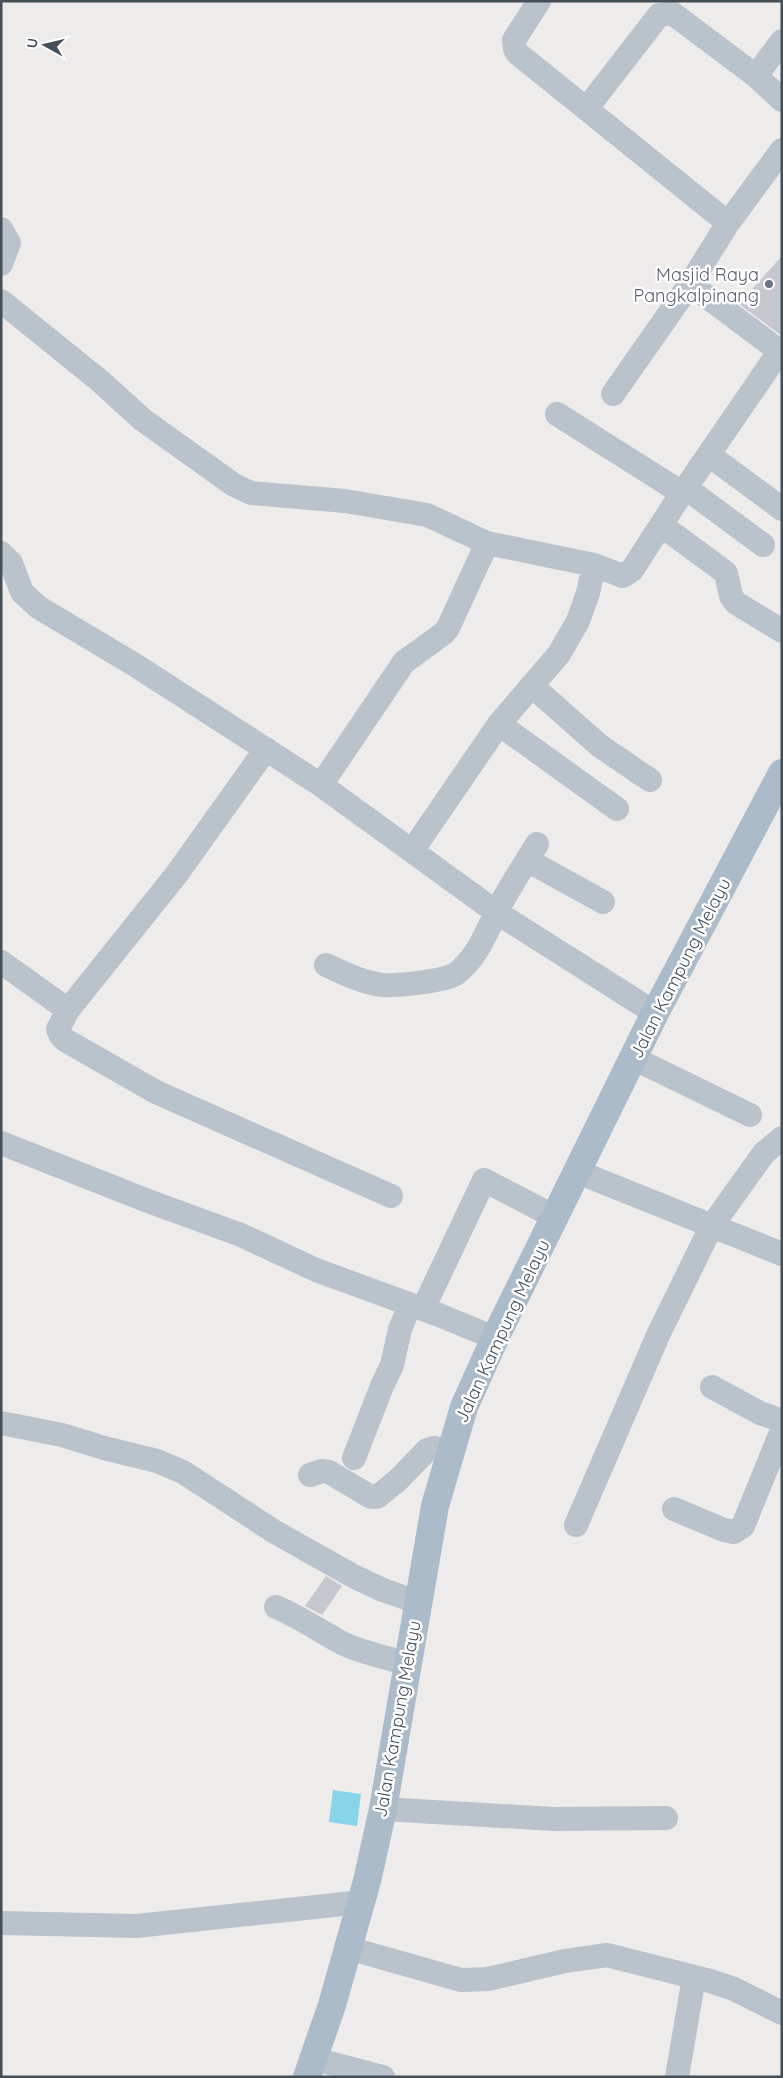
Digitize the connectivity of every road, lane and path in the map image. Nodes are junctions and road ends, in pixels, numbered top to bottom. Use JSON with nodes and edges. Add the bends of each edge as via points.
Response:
{"nodes":[{"id":1,"x":539,"y":1,"type":"edge"},
{"id":2,"x":782,"y":41,"type":"edge"},
{"id":3,"x":756,"y":76,"type":"junction"},
{"id":4,"x":782,"y":100,"type":"edge"},
{"id":5,"x":587,"y":108,"type":"junction"},
{"id":6,"x":782,"y":150,"type":"edge"},
{"id":7,"x":728,"y":223,"type":"junction"},
{"id":8,"x":1,"y":229,"type":"edge"},
{"id":9,"x":1,"y":264,"type":"edge"},
{"id":10,"x":690,"y":284,"type":"junction"},
{"id":11,"x":1,"y":301,"type":"edge"},
{"id":12,"x":780,"y":353,"type":"edge"},
{"id":13,"x":613,"y":394,"type":"dead end"},
{"id":14,"x":557,"y":414,"type":"dead end"},
{"id":15,"x":709,"y":454,"type":"junction"},
{"id":16,"x":684,"y":490,"type":"junction"},
{"id":17,"x":782,"y":509,"type":"edge"},
{"id":18,"x":661,"y":525,"type":"junction"},
{"id":19,"x":487,"y":543,"type":"junction"},
{"id":20,"x":763,"y":545,"type":"dead end"},
{"id":21,"x":1,"y":553,"type":"edge"},
{"id":22,"x":594,"y":565,"type":"junction"},
{"id":23,"x":782,"y":631,"type":"edge"},
{"id":24,"x":532,"y":686,"type":"junction"},
{"id":25,"x":499,"y":724,"type":"junction"},
{"id":26,"x":266,"y":749,"type":"junction"},
{"id":27,"x":782,"y":773,"type":"edge"},
{"id":28,"x":650,"y":780,"type":"dead end"},
{"id":29,"x":321,"y":785,"type":"junction"},
{"id":30,"x":617,"y":809,"type":"dead end"},
{"id":31,"x":412,"y":851,"type":"junction"},
{"id":32,"x":603,"y":902,"type":"dead end"},
{"id":33,"x":496,"y":912,"type":"junction"},
{"id":34,"x":1,"y":962,"type":"edge"},
{"id":35,"x":326,"y":965,"type":"dead end"},
{"id":36,"x":68,"y":1010,"type":"junction"},
{"id":37,"x":655,"y":1013,"type":"junction"},
{"id":38,"x":634,"y":1058,"type":"junction"},
{"id":39,"x":750,"y":1115,"type":"dead end"},
{"id":40,"x":1,"y":1143,"type":"edge"},
{"id":41,"x":776,"y":1151,"type":"edge"},
{"id":42,"x":578,"y":1172,"type":"junction"},
{"id":43,"x":391,"y":1196,"type":"dead end"},
{"id":44,"x":555,"y":1217,"type":"junction"},
{"id":45,"x":711,"y":1227,"type":"junction"},
{"id":46,"x":782,"y":1254,"type":"edge"},
{"id":47,"x":416,"y":1307,"type":"junction"},
{"id":48,"x":495,"y":1338,"type":"junction"},
{"id":49,"x":712,"y":1386,"type":"dead end"},
{"id":50,"x":782,"y":1421,"type":"edge"},
{"id":51,"x":1,"y":1423,"type":"edge"},
{"id":52,"x":782,"y":1430,"type":"edge"},
{"id":53,"x":450,"y":1452,"type":"junction"},
{"id":54,"x":354,"y":1458,"type":"dead end"},
{"id":55,"x":310,"y":1475,"type":"dead end"},
{"id":56,"x":674,"y":1509,"type":"dead end"},
{"id":57,"x":576,"y":1525,"type":"dead end"},
{"id":58,"x":418,"y":1602,"type":"junction"},
{"id":59,"x":276,"y":1607,"type":"dead end"},
{"id":60,"x":407,"y":1662,"type":"junction"},
{"id":61,"x":383,"y":1809,"type":"junction"},
{"id":62,"x":666,"y":1818,"type":"dead end"},
{"id":63,"x":362,"y":1902,"type":"junction"},
{"id":64,"x":1,"y":1923,"type":"edge"},
{"id":65,"x":348,"y":1948,"type":"junction"},
{"id":66,"x":694,"y":1977,"type":"junction"},
{"id":67,"x":782,"y":2013,"type":"edge"},
{"id":68,"x":311,"y":2068,"type":"edge"},
{"id":69,"x":383,"y":2077,"type":"edge"},
{"id":70,"x":677,"y":2077,"type":"edge"}],
"edges":[{"from":1,"to":5,"type":"street","via":[[514,40],[514,49]]},
{"from":2,"to":3,"type":"street"},
{"from":3,"to":4,"type":"street"},
{"from":3,"to":5,"type":"street","via":[[672,13],[664,13],[659,15]]},
{"from":5,"to":7,"type":"street"},
{"from":6,"to":7,"type":"street"},
{"from":7,"to":10,"type":"street"},
{"from":8,"to":9,"type":"street","via":[[9,243]]},
{"from":10,"to":12,"type":"street"},
{"from":10,"to":13,"type":"street"},
{"from":11,"to":19,"type":"street","via":[[143,420],[251,494],[345,501],[427,515]]},
{"from":12,"to":15,"type":"street"},
{"from":14,"to":16,"type":"street"},
{"from":15,"to":16,"type":"street"},
{"from":15,"to":17,"type":"street"},
{"from":16,"to":18,"type":"street"},
{"from":16,"to":20,"type":"street"},
{"from":18,"to":22,"type":"street","via":[[632,570],[623,576]]},
{"from":18,"to":23,"type":"street","via":[[726,573],[731,596],[736,603]]},
{"from":19,"to":22,"type":"street"},
{"from":19,"to":29,"type":"street","via":[[444,634],[404,662]]},
{"from":21,"to":26,"type":"street","via":[[11,563],[22,592],[38,607]]},
{"from":22,"to":24,"type":"street","via":[[578,621],[559,654]]},
{"from":24,"to":25,"type":"street"},
{"from":24,"to":28,"type":"street","via":[[600,746]]},
{"from":25,"to":30,"type":"street"},
{"from":25,"to":31,"type":"street"},
{"from":26,"to":29,"type":"street"},
{"from":26,"to":36,"type":"street","via":[[176,875]]},
{"from":27,"to":37,"type":"main road","name":"Jalan Kampung Melayu"},
{"from":29,"to":31,"type":"street"},
{"from":31,"to":33,"type":"street"},
{"from":32,"to":33,"type":"street","via":[[532,852]]},
{"from":33,"to":35,"type":"street","via":[[472,959],[456,975],[441,980],[383,985]]},
{"from":33,"to":37,"type":"street"},
{"from":34,"to":36,"type":"street"},
{"from":36,"to":43,"type":"street","via":[[58,1029],[65,1040],[156,1092]]},
{"from":37,"to":38,"type":"main road","name":"Jalan Kampung Melayu"},
{"from":38,"to":39,"type":"street"},
{"from":38,"to":42,"type":"main road","name":"Jalan Kampung Melayu"},
{"from":40,"to":47,"type":"street","via":[[241,1235],[316,1270]]},
{"from":41,"to":45,"type":"street"},
{"from":42,"to":44,"type":"main road","name":"Jalan Kampung Melayu"},
{"from":42,"to":45,"type":"street"},
{"from":44,"to":47,"type":"street","via":[[484,1180]]},
{"from":44,"to":48,"type":"main road","name":"Jalan Kampung Melayu"},
{"from":45,"to":46,"type":"street"},
{"from":45,"to":57,"type":"street","via":[[659,1333]]},
{"from":47,"to":48,"type":"street"},
{"from":47,"to":54,"type":"street","via":[[398,1335],[392,1365]]},
{"from":48,"to":53,"type":"main road","name":"Jalan Kampung Melayu","via":[[464,1407]]},
{"from":49,"to":50,"type":"street","via":[[760,1413]]},
{"from":51,"to":58,"type":"street","via":[[62,1435],[157,1461],[183,1472],[319,1557],[383,1590]]},
{"from":52,"to":56,"type":"street","via":[[743,1526],[734,1532],[724,1530]]},
{"from":53,"to":55,"type":"street","via":[[434,1448],[427,1450],[377,1497],[371,1497],[329,1472]]},
{"from":53,"to":58,"type":"main road","name":"Jalan Kampung Melayu","via":[[438,1495]]},
{"from":58,"to":60,"type":"main road","name":"Jalan Kampung Melayu"},
{"from":59,"to":60,"type":"street","via":[[344,1643]]},
{"from":60,"to":61,"type":"main road","name":"Jalan Kampung Melayu"},
{"from":61,"to":62,"type":"street","via":[[554,1819]]},
{"from":61,"to":63,"type":"main road","name":"Jalan Kampung Melayu"},
{"from":63,"to":64,"type":"street","via":[[136,1926]]},
{"from":63,"to":65,"type":"main road","name":"Jalan Kampung Melayu"},
{"from":65,"to":66,"type":"street","via":[[462,1980],[488,1979],[607,1955]]},
{"from":65,"to":68,"type":"main road","name":"Jalan Kampung Melayu"},
{"from":66,"to":67,"type":"street","via":[[734,1989]]},
{"from":66,"to":70,"type":"street"},
{"from":68,"to":69,"type":"street"}]}
